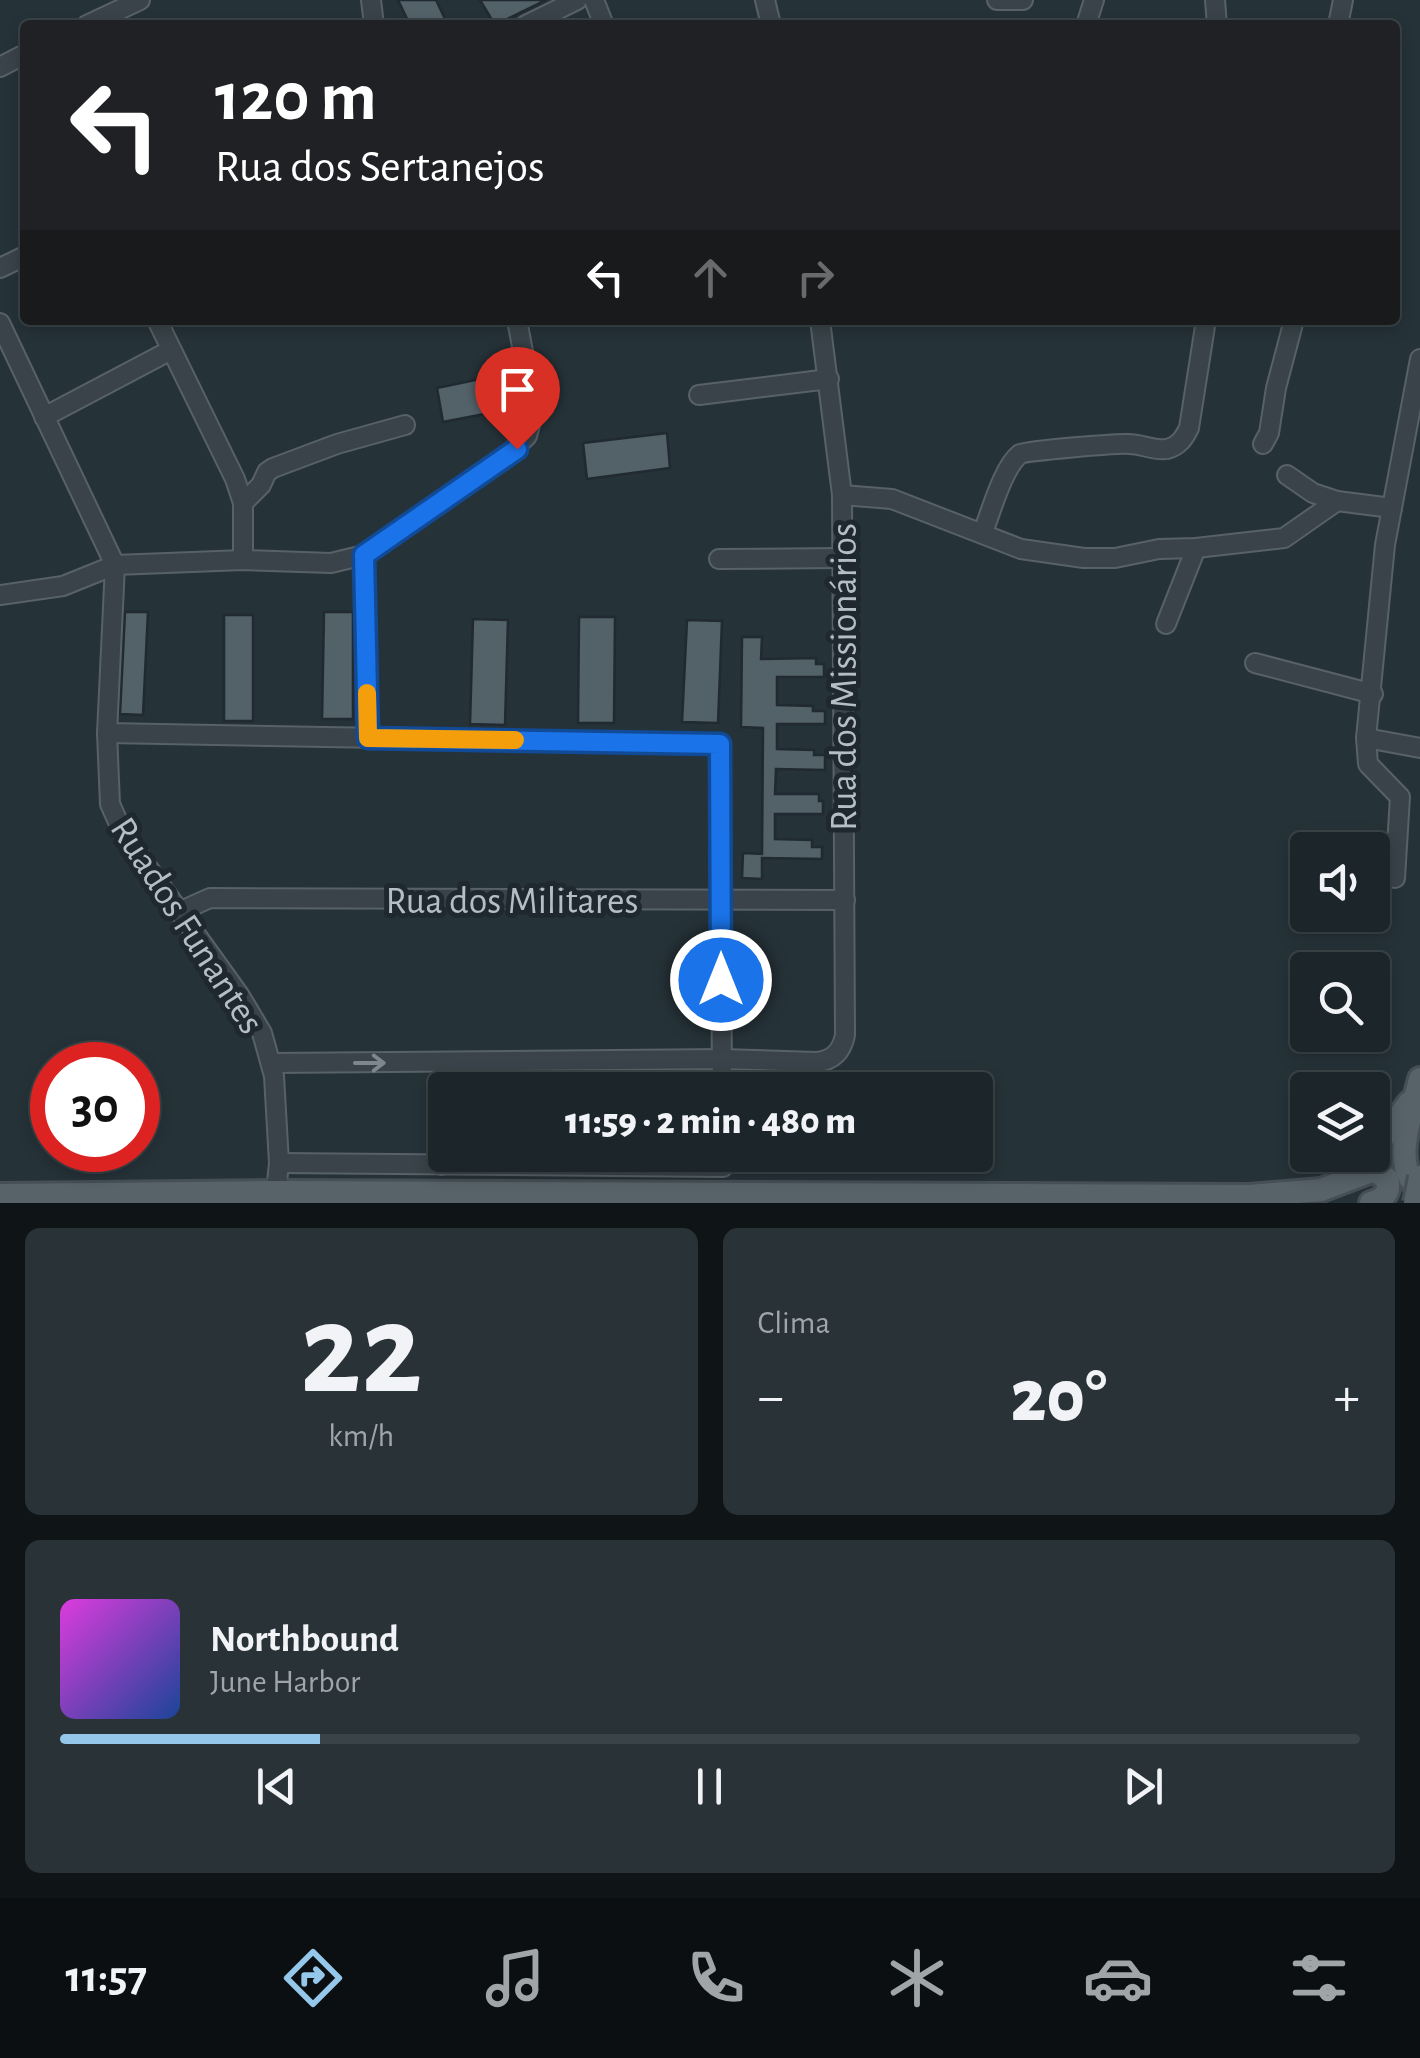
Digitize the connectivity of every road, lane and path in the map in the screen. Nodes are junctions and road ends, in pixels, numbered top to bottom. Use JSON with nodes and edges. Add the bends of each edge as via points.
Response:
{"nodes":[{"id":1,"x":140,"y":0,"type":"edge"},
{"id":2,"x":576,"y":0,"type":"edge"},
{"id":3,"x":997,"y":0,"type":"edge"},
{"id":4,"x":1023,"y":0,"type":"edge"},
{"id":5,"x":98,"y":20,"type":"edge"},
{"id":6,"x":536,"y":20,"type":"edge"},
{"id":7,"x":0,"y":323,"type":"edge"},
{"id":8,"x":161,"y":325,"type":"edge"},
{"id":9,"x":518,"y":325,"type":"edge"},
{"id":10,"x":821,"y":325,"type":"edge"},
{"id":11,"x":1205,"y":325,"type":"edge"},
{"id":12,"x":1293,"y":325,"type":"edge"},
{"id":13,"x":171,"y":350,"type":"junction"},
{"id":14,"x":1420,"y":359,"type":"edge"},
{"id":15,"x":829,"y":378,"type":"junction"},
{"id":16,"x":699,"y":394,"type":"dead end"},
{"id":17,"x":1414,"y":410,"type":"edge"},
{"id":18,"x":44,"y":417,"type":"junction"},
{"id":19,"x":405,"y":425,"type":"dead end"},
{"id":20,"x":1263,"y":444,"type":"dead end"},
{"id":21,"x":1287,"y":475,"type":"dead end"},
{"id":22,"x":842,"y":496,"type":"junction"},
{"id":23,"x":1337,"y":501,"type":"junction"},
{"id":24,"x":242,"y":502,"type":"junction"},
{"id":25,"x":1392,"y":508,"type":"junction"},
{"id":26,"x":983,"y":532,"type":"junction"},
{"id":27,"x":1196,"y":548,"type":"junction"},
{"id":28,"x":364,"y":555,"type":"junction"},
{"id":29,"x":841,"y":558,"type":"junction"},
{"id":30,"x":719,"y":559,"type":"dead end"},
{"id":31,"x":243,"y":560,"type":"junction"},
{"id":32,"x":115,"y":565,"type":"junction"},
{"id":33,"x":0,"y":594,"type":"edge"},
{"id":34,"x":1166,"y":624,"type":"dead end"},
{"id":35,"x":1255,"y":662,"type":"dead end"},
{"id":36,"x":1373,"y":694,"type":"junction"},
{"id":37,"x":107,"y":733,"type":"junction"},
{"id":38,"x":368,"y":738,"type":"junction"},
{"id":39,"x":1366,"y":738,"type":"junction"},
{"id":40,"x":1420,"y":748,"type":"edge"},
{"id":41,"x":1394,"y":878,"type":"dead end"},
{"id":42,"x":721,"y":900,"type":"junction"},
{"id":43,"x":845,"y":900,"type":"junction"},
{"id":44,"x":180,"y":910,"type":"junction"},
{"id":45,"x":722,"y":1059,"type":"junction"},
{"id":46,"x":448,"y":1062,"type":"junction"},
{"id":47,"x":272,"y":1064,"type":"junction"},
{"id":48,"x":447,"y":1072,"type":"edge"},
{"id":49,"x":722,"y":1072,"type":"edge"},
{"id":50,"x":1419,"y":1083,"type":"edge"},
{"id":51,"x":1390,"y":1132,"type":"edge"},
{"id":52,"x":279,"y":1163,"type":"junction"},
{"id":53,"x":428,"y":1164,"type":"edge"},
{"id":54,"x":723,"y":1172,"type":"edge"},
{"id":55,"x":1346,"y":1172,"type":"edge"},
{"id":56,"x":1420,"y":1177,"type":"edge"},
{"id":57,"x":0,"y":1186,"type":"edge"},
{"id":58,"x":1420,"y":1188,"type":"edge"},
{"id":59,"x":276,"y":1192,"type":"junction"},
{"id":60,"x":722,"y":1194,"type":"junction"},
{"id":61,"x":0,"y":1195,"type":"edge"},
{"id":62,"x":48,"y":1196,"type":"junction"},
{"id":63,"x":1249,"y":1196,"type":"junction"},
{"id":64,"x":1371,"y":1203,"type":"edge"},
{"id":65,"x":1415,"y":1203,"type":"edge"}],
"edges":[{"from":1,"to":5,"type":"street"},
{"from":2,"to":6,"type":"street"},
{"from":3,"to":4,"type":"street"},
{"from":7,"to":18,"type":"street","name":"Ruados Funantes"},
{"from":8,"to":13,"type":"street"},
{"from":9,"to":28,"type":"street","via":[[534,410],[526,436],[503,460]]},
{"from":10,"to":15,"type":"street","name":"Rua dos Missionários"},
{"from":11,"to":26,"type":"street","via":[[1183,439],[1164,449],[1130,444],[1020,454]]},
{"from":12,"to":20,"type":"street"},
{"from":13,"to":18,"type":"street"},
{"from":13,"to":24,"type":"street"},
{"from":14,"to":17,"type":"street"},
{"from":15,"to":16,"type":"street"},
{"from":15,"to":22,"type":"street","name":"Rua dos Missionários"},
{"from":17,"to":25,"type":"street"},
{"from":18,"to":32,"type":"street","name":"Ruados Funantes"},
{"from":19,"to":24,"type":"street","via":[[273,468]]},
{"from":21,"to":23,"type":"street"},
{"from":22,"to":26,"type":"street","via":[[892,498]]},
{"from":22,"to":29,"type":"street","name":"Rua dos Missionários"},
{"from":23,"to":25,"type":"street"},
{"from":23,"to":27,"type":"street","via":[[1284,538]]},
{"from":24,"to":31,"type":"street"},
{"from":25,"to":36,"type":"street"},
{"from":26,"to":27,"type":"street","via":[[1021,549],[1084,558]]},
{"from":27,"to":34,"type":"street"},
{"from":28,"to":31,"type":"street","via":[[331,564]]},
{"from":28,"to":38,"type":"street"},
{"from":29,"to":30,"type":"street"},
{"from":29,"to":43,"type":"street","name":"Rua dos Missionários"},
{"from":31,"to":32,"type":"street"},
{"from":32,"to":33,"type":"street","via":[[63,586]]},
{"from":32,"to":37,"type":"street","name":"Ruados Funantes"},
{"from":35,"to":36,"type":"street"},
{"from":36,"to":39,"type":"street"},
{"from":37,"to":38,"type":"street"},
{"from":37,"to":44,"type":"street","name":"Ruados Funantes","via":[[115,818]]},
{"from":38,"to":42,"type":"street","via":[[720,744]]},
{"from":39,"to":40,"type":"street"},
{"from":39,"to":41,"type":"street","via":[[1368,764],[1400,797]]},
{"from":42,"to":43,"type":"street","name":"Rua dos Militares"},
{"from":42,"to":44,"type":"street","name":"Rua dos Militares","via":[[210,898]]},
{"from":42,"to":45,"type":"street"},
{"from":43,"to":45,"type":"street","name":"Rua dos Missionários","via":[[845,1035],[839,1051],[822,1061]]},
{"from":44,"to":47,"type":"street","name":"Ruados Funantes","via":[[240,996]]},
{"from":45,"to":46,"type":"street"},
{"from":45,"to":49,"type":"street"},
{"from":47,"to":46,"type":"street","one_way":true},
{"from":46,"to":48,"type":"street"},
{"from":47,"to":52,"type":"street","name":"Ruados Funantes"},
{"from":50,"to":51,"type":"main road"},
{"from":50,"to":58,"type":"main road","via":[[1404,1159],[1407,1176]]},
{"from":52,"to":53,"type":"street"},
{"from":52,"to":59,"type":"street","name":"Ruados Funantes"},
{"from":54,"to":60,"type":"street"},
{"from":55,"to":63,"type":"main road","via":[[1320,1184]]},
{"from":56,"to":65,"type":"main road","bridge":true},
{"from":57,"to":62,"type":"street"},
{"from":59,"to":60,"type":"main road"},
{"from":59,"to":62,"type":"main road"},
{"from":60,"to":63,"type":"main road"},
{"from":61,"to":62,"type":"main road"},
{"from":63,"to":64,"type":"main road","via":[[1321,1190],[1374,1170],[1387,1179],[1388,1190]]}]}
